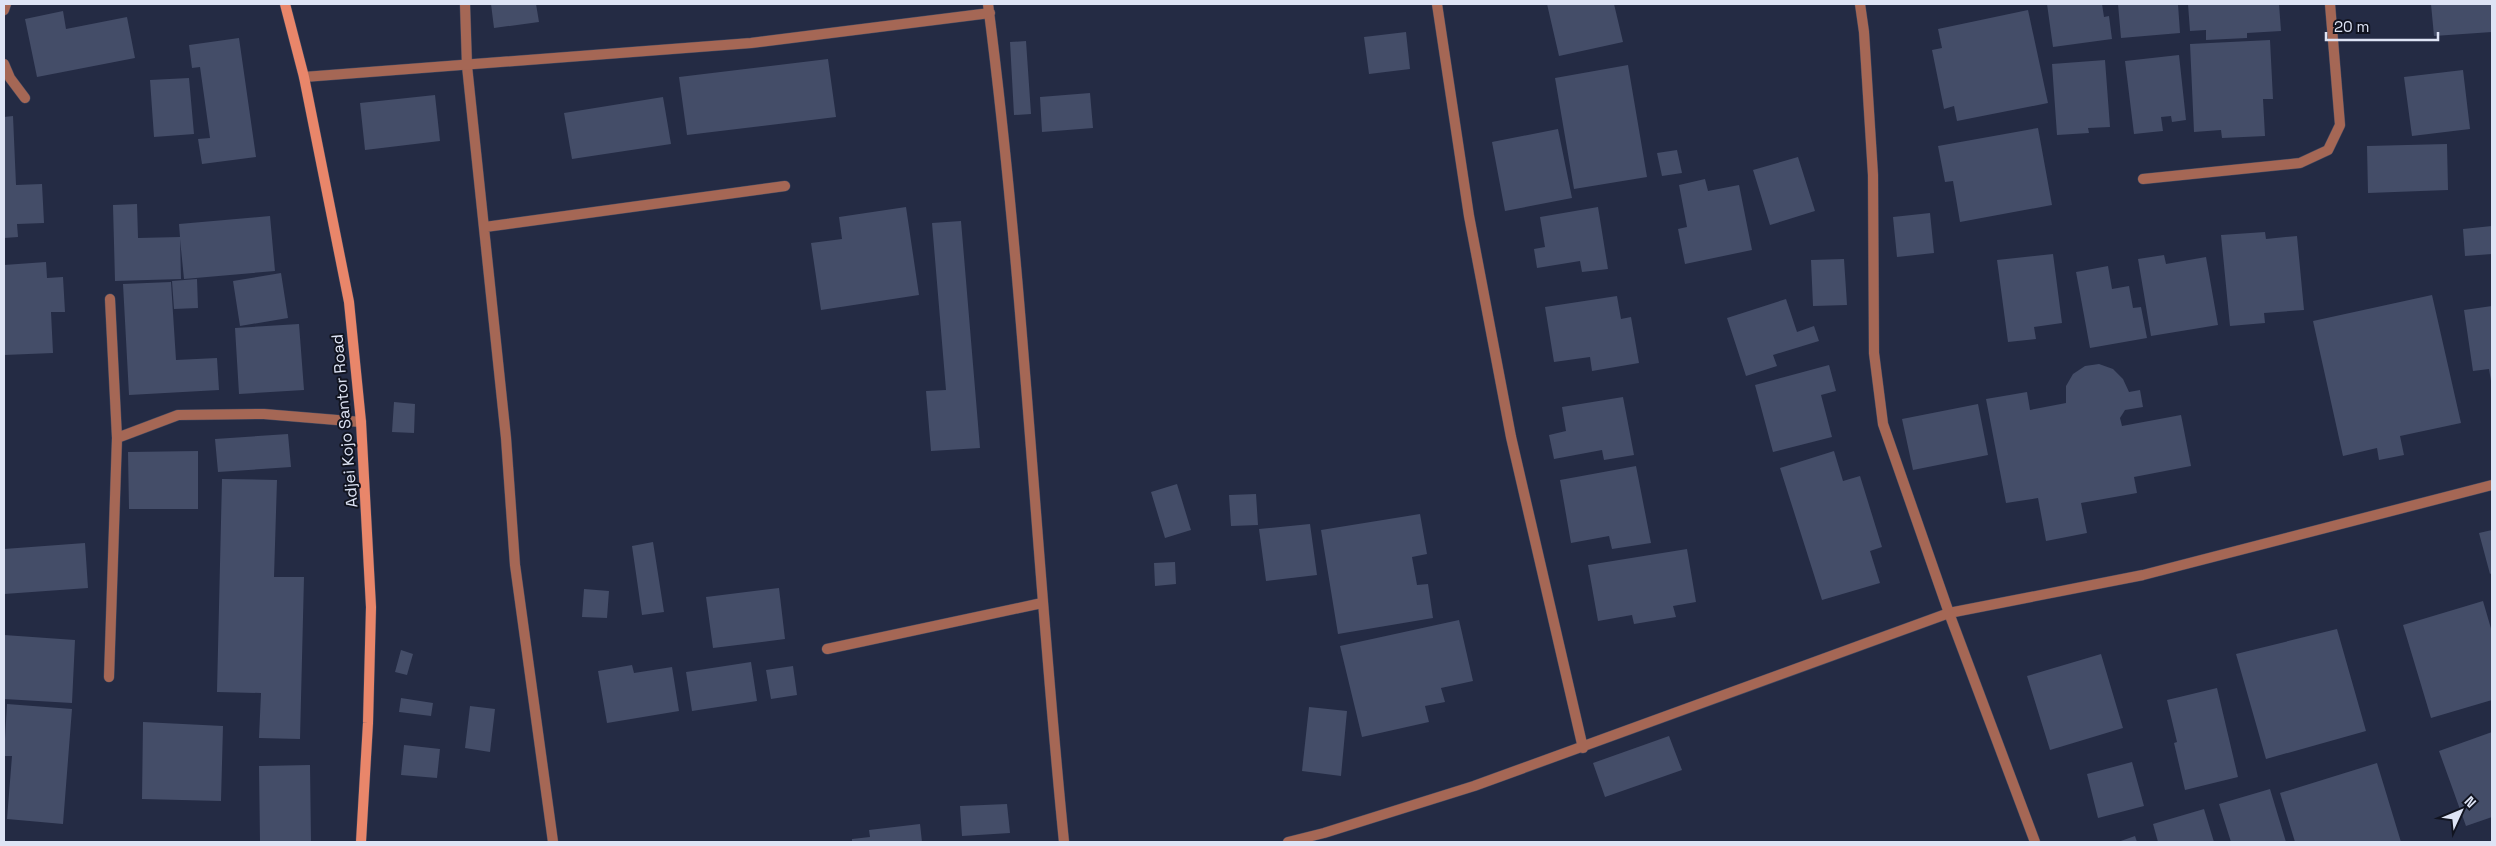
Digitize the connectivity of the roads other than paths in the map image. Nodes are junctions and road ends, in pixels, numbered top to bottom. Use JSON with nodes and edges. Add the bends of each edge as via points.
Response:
{"nodes":[{"id":1,"x":6,"y":4,"type":"edge"},
{"id":2,"x":285,"y":4,"type":"edge"},
{"id":3,"x":464,"y":4,"type":"edge"},
{"id":4,"x":1437,"y":4,"type":"edge"},
{"id":5,"x":1860,"y":4,"type":"edge"},
{"id":6,"x":2330,"y":4,"type":"edge"},
{"id":7,"x":989,"y":9,"type":"edge"},
{"id":8,"x":4,"y":10,"type":"edge"},
{"id":9,"x":4,"y":64,"type":"edge"},
{"id":10,"x":467,"y":66,"type":"junction"},
{"id":11,"x":304,"y":77,"type":"junction"},
{"id":12,"x":25,"y":98,"type":"dead end"},
{"id":13,"x":2143,"y":179,"type":"dead end"},
{"id":14,"x":785,"y":186,"type":"dead end"},
{"id":15,"x":485,"y":227,"type":"junction"},
{"id":16,"x":110,"y":299,"type":"dead end"},
{"id":17,"x":361,"y":422,"type":"junction"},
{"id":18,"x":117,"y":438,"type":"junction"},
{"id":19,"x":2492,"y":486,"type":"edge"},
{"id":20,"x":1042,"y":602,"type":"junction"},
{"id":21,"x":1949,"y":613,"type":"junction"},
{"id":22,"x":827,"y":649,"type":"dead end"},
{"id":23,"x":109,"y":677,"type":"dead end"},
{"id":24,"x":1583,"y":748,"type":"junction"},
{"id":25,"x":361,"y":842,"type":"edge"},
{"id":26,"x":553,"y":842,"type":"edge"},
{"id":27,"x":1064,"y":842,"type":"edge"},
{"id":28,"x":1288,"y":842,"type":"edge"},
{"id":29,"x":2035,"y":842,"type":"edge"}],
"edges":[{"from":1,"to":8,"type":"street"},
{"from":2,"to":11,"type":"street","name":"Adjei Kojo Santor Road"},
{"from":3,"to":10,"type":"street"},
{"from":4,"to":24,"type":"street","via":[[1469,216],[1511,437]]},
{"from":5,"to":21,"type":"street","via":[[1873,175],[1874,353],[1883,424]]},
{"from":6,"to":13,"type":"street","via":[[2340,124],[2328,150],[2300,163]]},
{"from":7,"to":10,"type":"street","via":[[751,43]]},
{"from":7,"to":20,"type":"street","via":[[1024,357]]},
{"from":9,"to":12,"type":"street"},
{"from":10,"to":11,"type":"street"},
{"from":10,"to":15,"type":"street"},
{"from":11,"to":17,"type":"street","name":"Adjei Kojo Santor Road","via":[[349,302]]},
{"from":14,"to":15,"type":"street"},
{"from":15,"to":26,"type":"street","via":[[515,565]]},
{"from":16,"to":18,"type":"street"},
{"from":17,"to":18,"type":"street","via":[[264,414],[178,415]]},
{"from":17,"to":25,"type":"street","name":"Adjei Kojo Santor Road","via":[[371,607]]},
{"from":18,"to":23,"type":"street"},
{"from":19,"to":21,"type":"street","via":[[2142,575]]},
{"from":20,"to":22,"type":"street"},
{"from":20,"to":27,"type":"street"},
{"from":21,"to":24,"type":"street"},
{"from":21,"to":29,"type":"street"},
{"from":24,"to":28,"type":"street","via":[[1474,786]]}]}
